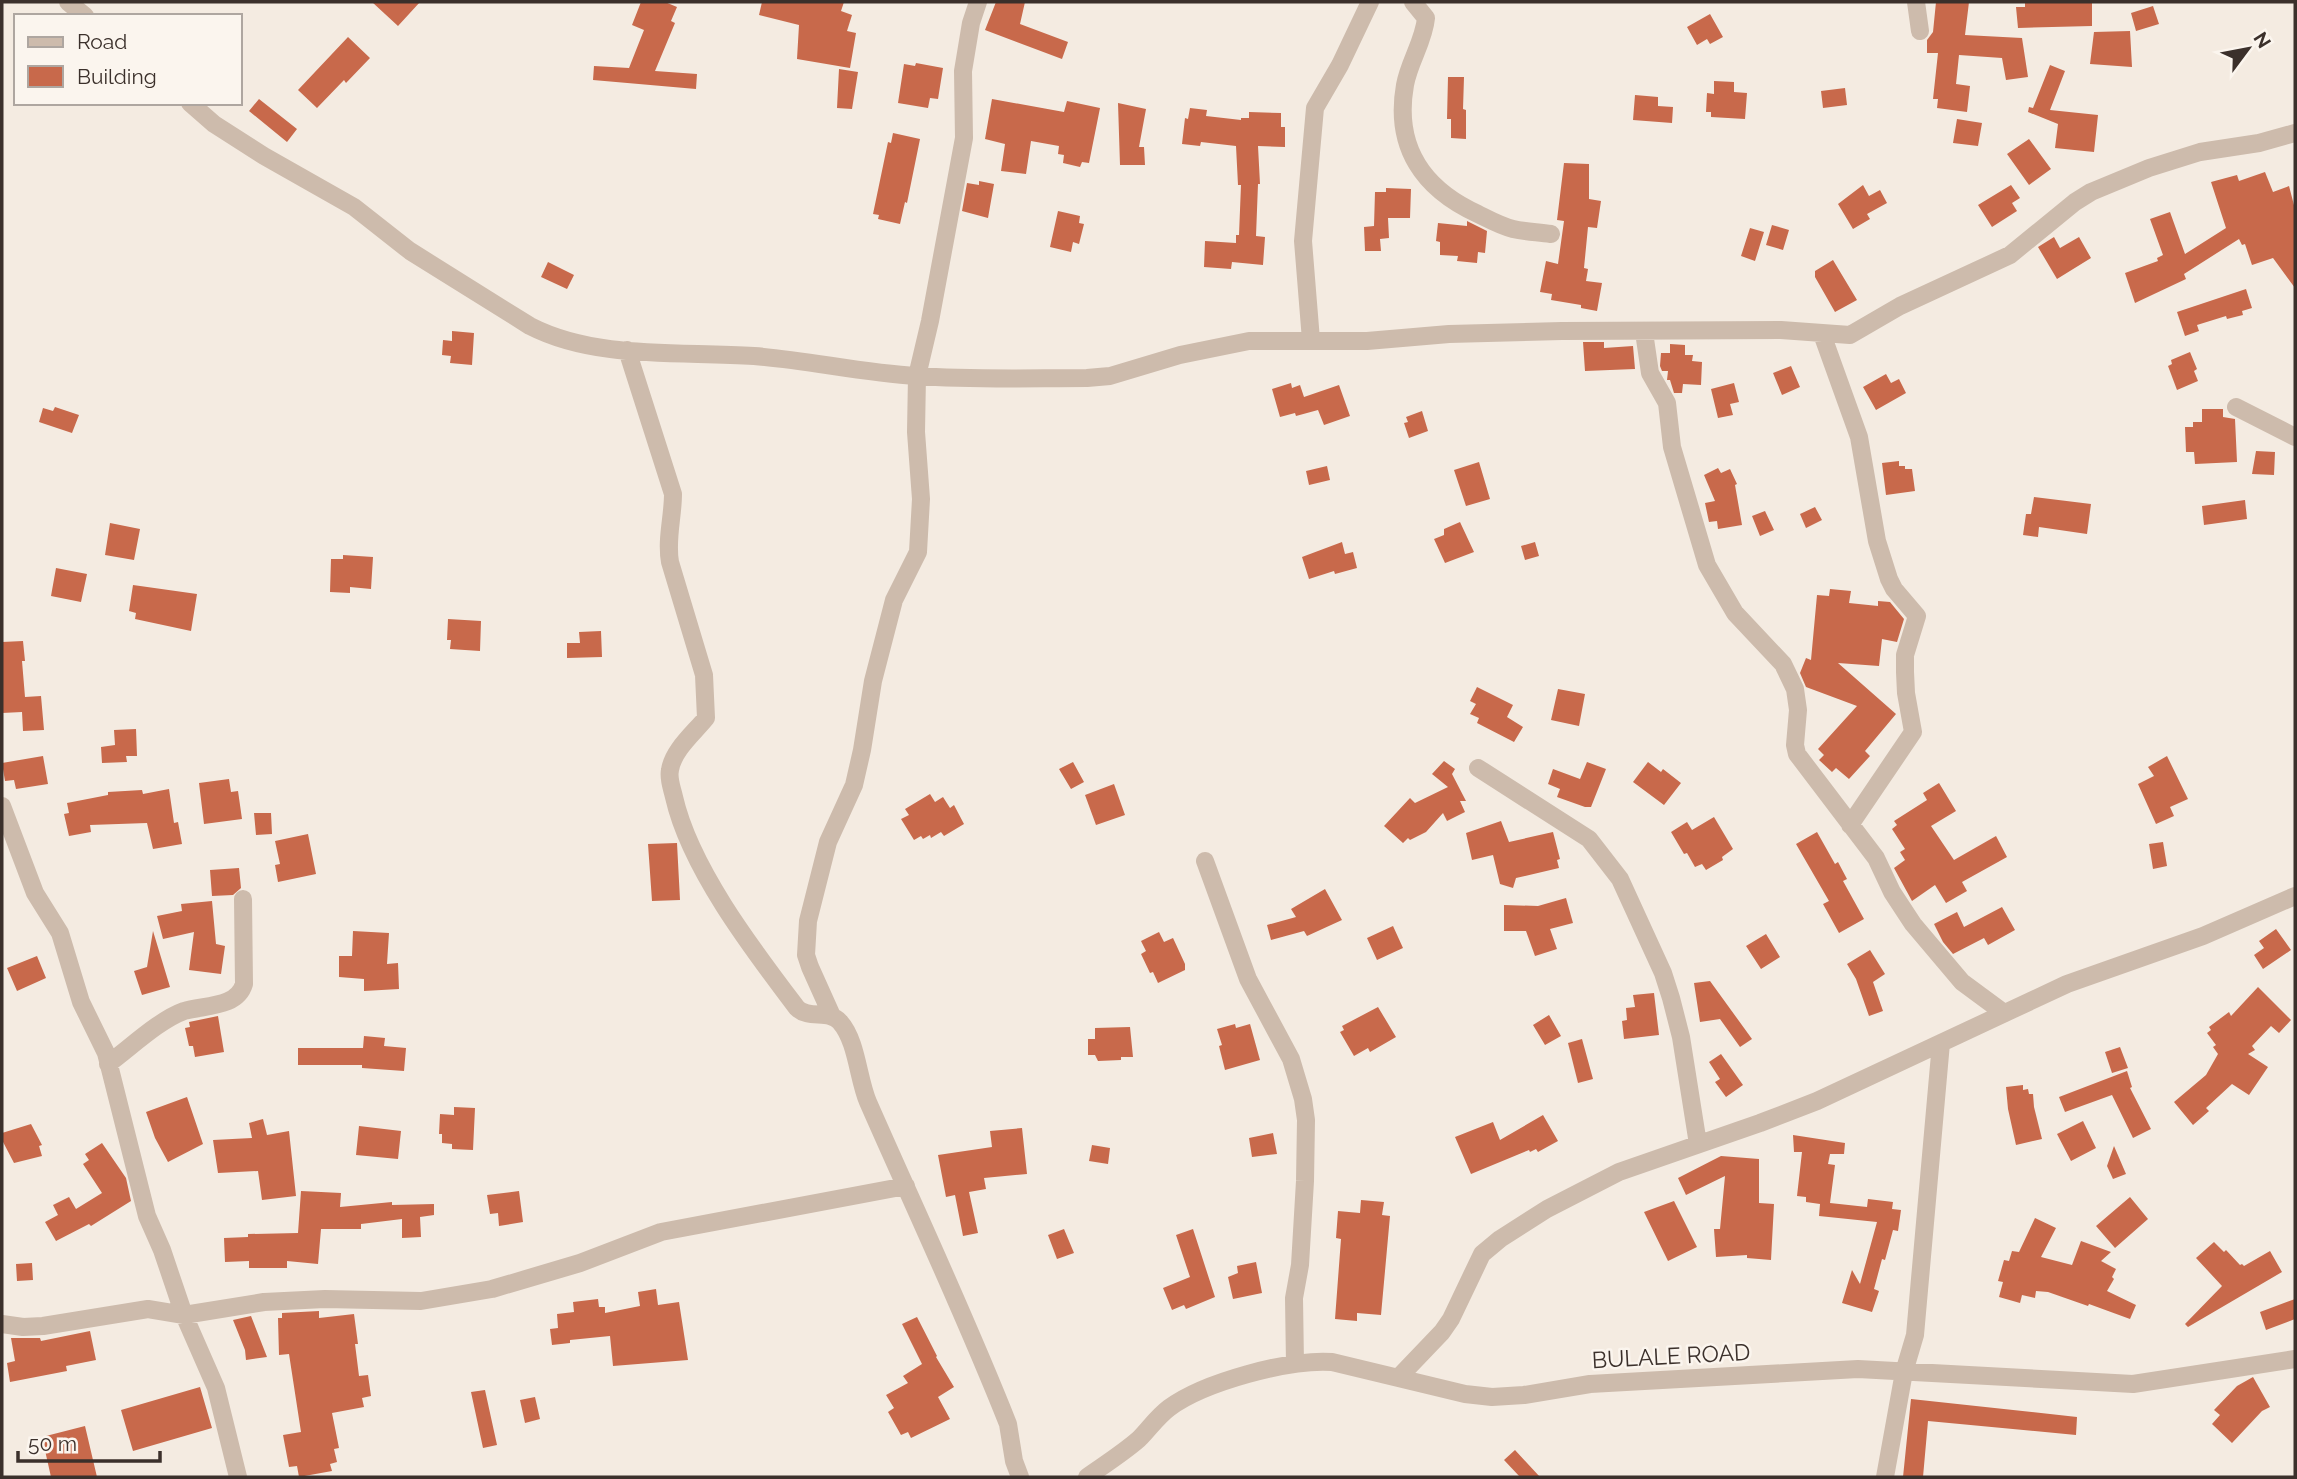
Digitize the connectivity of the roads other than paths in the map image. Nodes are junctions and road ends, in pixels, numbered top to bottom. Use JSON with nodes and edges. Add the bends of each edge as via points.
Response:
{"nodes":[{"id":1,"x":68,"y":2,"type":"edge"},
{"id":2,"x":978,"y":2,"type":"edge"},
{"id":3,"x":1370,"y":2,"type":"edge"},
{"id":4,"x":1413,"y":2,"type":"edge"},
{"id":5,"x":1916,"y":2,"type":"edge"},
{"id":6,"x":83,"y":14,"type":"edge"},
{"id":7,"x":1920,"y":31,"type":"dead end"},
{"id":8,"x":192,"y":105,"type":"edge"},
{"id":9,"x":2295,"y":133,"type":"edge"},
{"id":10,"x":1551,"y":234,"type":"dead end"},
{"id":11,"x":1644,"y":332,"type":"junction"},
{"id":12,"x":1822,"y":334,"type":"junction"},
{"id":13,"x":1311,"y":340,"type":"junction"},
{"id":14,"x":626,"y":350,"type":"junction"},
{"id":15,"x":916,"y":376,"type":"junction"},
{"id":16,"x":2236,"y":407,"type":"dead end"},
{"id":17,"x":2295,"y":436,"type":"edge"},
{"id":18,"x":1478,"y":768,"type":"dead end"},
{"id":19,"x":2,"y":806,"type":"edge"},
{"id":20,"x":1850,"y":825,"type":"junction"},
{"id":21,"x":1205,"y":861,"type":"dead end"},
{"id":22,"x":2295,"y":896,"type":"edge"},
{"id":23,"x":243,"y":899,"type":"dead end"},
{"id":24,"x":2004,"y":1013,"type":"junction"},
{"id":25,"x":832,"y":1016,"type":"junction"},
{"id":26,"x":1941,"y":1042,"type":"junction"},
{"id":27,"x":108,"y":1064,"type":"junction"},
{"id":28,"x":1698,"y":1144,"type":"junction"},
{"id":29,"x":906,"y":1186,"type":"junction"},
{"id":30,"x":184,"y":1315,"type":"junction"},
{"id":31,"x":2,"y":1324,"type":"edge"},
{"id":32,"x":2295,"y":1359,"type":"edge"},
{"id":33,"x":1295,"y":1364,"type":"junction"},
{"id":34,"x":1904,"y":1371,"type":"junction"},
{"id":35,"x":1399,"y":1377,"type":"junction"},
{"id":36,"x":238,"y":1477,"type":"edge"},
{"id":37,"x":1020,"y":1477,"type":"edge"},
{"id":38,"x":1087,"y":1477,"type":"edge"},
{"id":39,"x":1885,"y":1477,"type":"edge"}],
"edges":[{"from":1,"to":6,"type":"street"},
{"from":2,"to":15,"type":"street","via":[[963,71],[964,138]]},
{"from":3,"to":13,"type":"street","via":[[1315,108],[1303,241]]},
{"from":4,"to":10,"type":"street","via":[[1426,18],[1405,83],[1404,127],[1417,166],[1443,195],[1468,209],[1514,229]]},
{"from":5,"to":7,"type":"street"},
{"from":8,"to":14,"type":"street","via":[[214,124],[354,207],[410,251],[530,326],[570,343]]},
{"from":9,"to":12,"type":"street","via":[[2200,152],[2091,192],[2010,255],[1900,306],[1854,333]]},
{"from":11,"to":12,"type":"street","via":[[1781,330]]},
{"from":11,"to":13,"type":"street"},
{"from":11,"to":20,"type":"street","via":[[1650,373],[1667,403],[1672,447],[1707,565],[1735,613],[1787,671],[1797,700],[1797,754]]},
{"from":12,"to":20,"type":"street","via":[[1859,437],[1877,541],[1889,579],[1917,616],[1905,655],[1913,732]]},
{"from":13,"to":15,"type":"street","via":[[1219,346],[1110,376]]},
{"from":14,"to":15,"type":"street","via":[[796,359]]},
{"from":14,"to":25,"type":"street","via":[[673,494],[670,562],[704,675],[706,718],[676,755],[670,771],[676,804],[686,836],[714,889],[797,1009]]},
{"from":15,"to":25,"type":"street","via":[[921,499],[918,552],[894,600],[854,785],[828,842],[808,921],[806,955]]},
{"from":16,"to":17,"type":"street"},
{"from":18,"to":28,"type":"street","via":[[1589,839],[1620,878],[1671,998]]},
{"from":19,"to":27,"type":"street","via":[[35,893],[60,933],[81,1002]]},
{"from":20,"to":24,"type":"street","via":[[1876,858],[1913,925],[1962,982]]},
{"from":21,"to":33,"type":"street","via":[[1248,979],[1290,1059],[1303,1099],[1306,1181],[1294,1298]]},
{"from":22,"to":24,"type":"street"},
{"from":23,"to":27,"type":"street","via":[[244,984],[239,995],[181,1012]]},
{"from":24,"to":26,"type":"street"},
{"from":25,"to":29,"type":"street","via":[[850,1041],[868,1103]]},
{"from":26,"to":28,"type":"street","via":[[1817,1101]]},
{"from":26,"to":34,"type":"street","via":[[1915,1335]]},
{"from":27,"to":30,"type":"street","via":[[147,1216]]},
{"from":28,"to":35,"type":"street","via":[[1619,1172],[1500,1238],[1482,1254],[1442,1332]]},
{"from":29,"to":30,"type":"street","via":[[662,1232],[492,1289],[421,1301],[264,1302]]},
{"from":29,"to":37,"type":"street","via":[[1008,1424]]},
{"from":30,"to":31,"type":"street","via":[[148,1309],[43,1326]]},
{"from":30,"to":36,"type":"street","via":[[216,1388]]},
{"from":32,"to":34,"type":"street","name":"BULALE ROAD","via":[[2133,1384]]},
{"from":33,"to":35,"type":"street","name":"BULALE ROAD","via":[[1332,1362]]},
{"from":33,"to":38,"type":"street","name":"BULALE ROAD","via":[[1232,1378],[1177,1403]]},
{"from":34,"to":35,"type":"street","name":"BULALE ROAD","via":[[1858,1368],[1668,1379],[1492,1397]]},
{"from":34,"to":39,"type":"street"}]}
